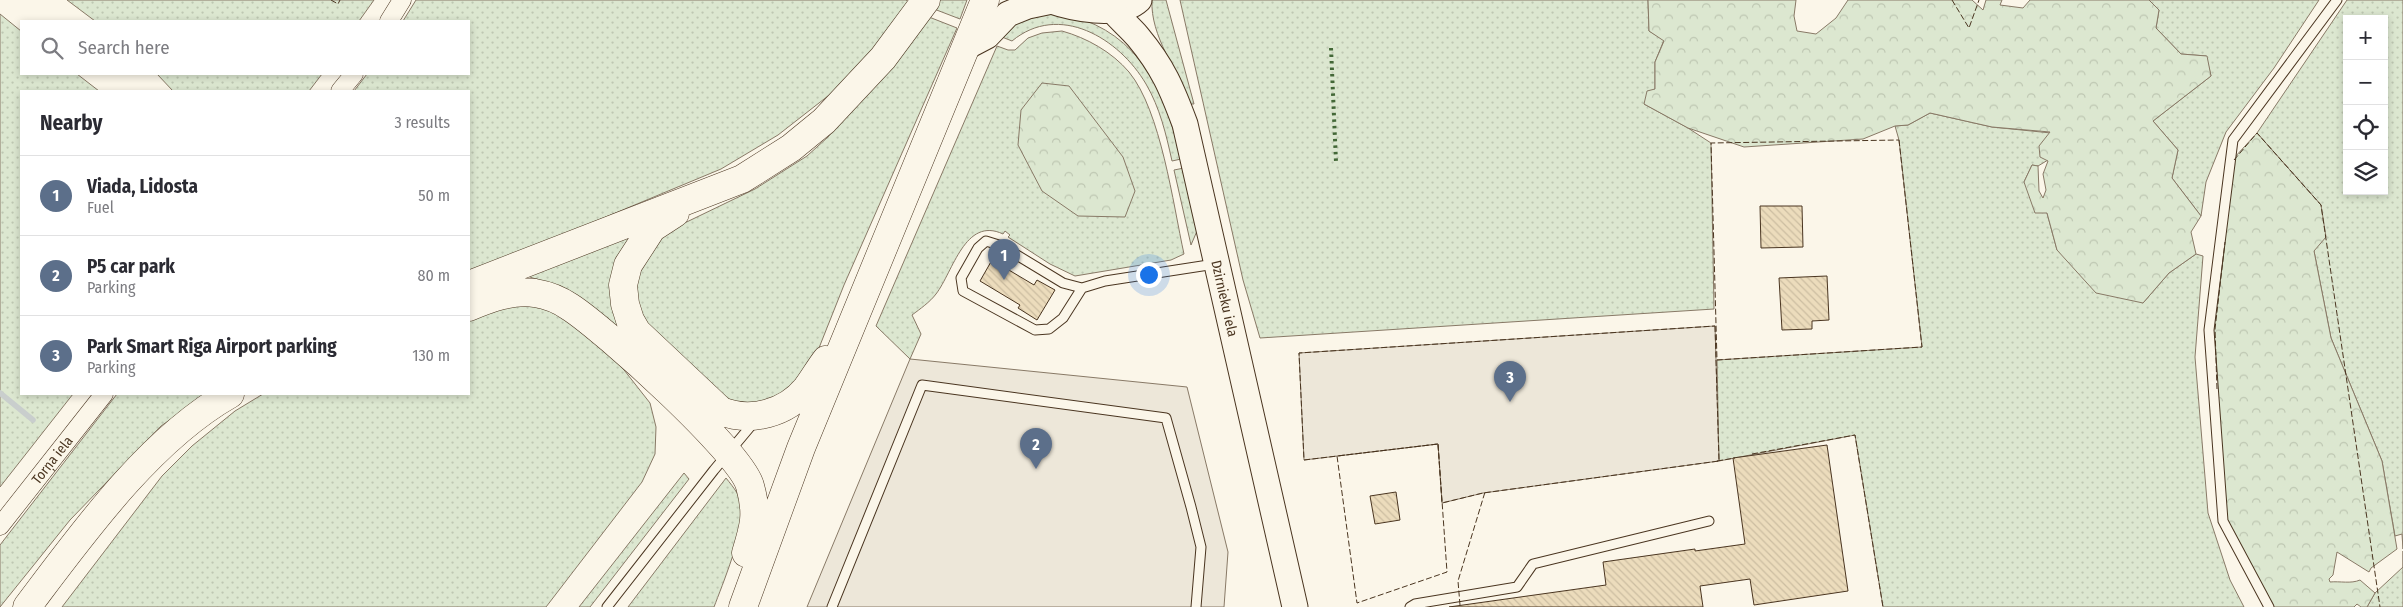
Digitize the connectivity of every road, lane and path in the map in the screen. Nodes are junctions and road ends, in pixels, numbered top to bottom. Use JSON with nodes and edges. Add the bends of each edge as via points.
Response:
{"nodes":[{"id":1,"x":402,"y":0,"type":"edge"},
{"id":2,"x":926,"y":0,"type":"edge"},
{"id":3,"x":985,"y":0,"type":"edge"},
{"id":4,"x":1139,"y":0,"type":"edge"},
{"id":5,"x":2337,"y":0,"type":"edge"},
{"id":6,"x":1050,"y":1,"type":"edge"},
{"id":7,"x":1110,"y":3,"type":"edge"},
{"id":8,"x":390,"y":20,"type":"edge"},
{"id":9,"x":968,"y":46,"type":"junction"},
{"id":10,"x":353,"y":75,"type":"edge"},
{"id":11,"x":341,"y":90,"type":"edge"},
{"id":12,"x":708,"y":191,"type":"junction"},
{"id":13,"x":1216,"y":264,"type":"junction"},
{"id":14,"x":470,"y":285,"type":"edge"},
{"id":15,"x":1082,"y":288,"type":"junction"},
{"id":16,"x":470,"y":307,"type":"edge"},
{"id":17,"x":852,"y":326,"type":"junction"},
{"id":18,"x":103,"y":395,"type":"edge"},
{"id":19,"x":228,"y":395,"type":"edge"},
{"id":20,"x":759,"y":416,"type":"junction"},
{"id":21,"x":728,"y":446,"type":"junction"},
{"id":22,"x":1709,"y":521,"type":"dead end"},
{"id":23,"x":0,"y":526,"type":"edge"},
{"id":24,"x":27,"y":606,"type":"edge"},
{"id":25,"x":607,"y":607,"type":"edge"},
{"id":26,"x":729,"y":607,"type":"edge"},
{"id":27,"x":743,"y":607,"type":"edge"},
{"id":28,"x":832,"y":607,"type":"edge"},
{"id":29,"x":1196,"y":607,"type":"edge"},
{"id":30,"x":1295,"y":607,"type":"edge"},
{"id":31,"x":1410,"y":607,"type":"edge"},
{"id":32,"x":2269,"y":607,"type":"edge"}],
"edges":[{"from":1,"to":8,"type":"street"},
{"from":2,"to":12,"type":"main road","via":[[882,58],[824,121],[791,148],[742,179]]},
{"from":3,"to":9,"type":"main road"},
{"from":4,"to":7,"type":"street","via":[[1134,5]]},
{"from":5,"to":32,"type":"lane","via":[[2234,140],[2209,330],[2223,521]]},
{"from":6,"to":7,"type":"street","via":[[1087,10]]},
{"from":6,"to":9,"type":"street","via":[[1008,14],[987,36]]},
{"from":7,"to":13,"type":"street","name":"Dzirnieku iela","via":[[1146,46],[1170,82],[1185,124]]},
{"from":9,"to":17,"type":"main road"},
{"from":10,"to":11,"type":"street"},
{"from":12,"to":14,"type":"main road"},
{"from":12,"to":20,"type":"main road","via":[[652,228],[628,265],[625,304],[637,332],[723,416]]},
{"from":13,"to":15,"type":"lane","via":[[1105,281]]},
{"from":13,"to":30,"type":"street","name":"Dzirnieku iela"},
{"from":15,"to":15,"type":"lane","via":[[1063,283],[1002,246],[986,241],[978,248],[961,278],[963,291],[1035,330],[1050,329],[1063,318]]},
{"from":16,"to":21,"type":"main road","via":[[498,296],[522,292],[554,298],[571,307],[610,338]]},
{"from":17,"to":20,"type":"main road","via":[[805,390],[786,406]]},
{"from":17,"to":27,"type":"main road","via":[[801,448]]},
{"from":18,"to":23,"type":"street","name":"Torņa iela"},
{"from":19,"to":24,"type":"main road","via":[[194,418],[153,454]]},
{"from":20,"to":21,"type":"lane"},
{"from":21,"to":25,"type":"lane"},
{"from":21,"to":26,"type":"main road","via":[[750,486],[756,520]]},
{"from":22,"to":31,"type":"lane","via":[[1533,564],[1517,587]]},
{"from":28,"to":29,"type":"lane","via":[[922,385],[1166,418],[1201,547]]}]}
